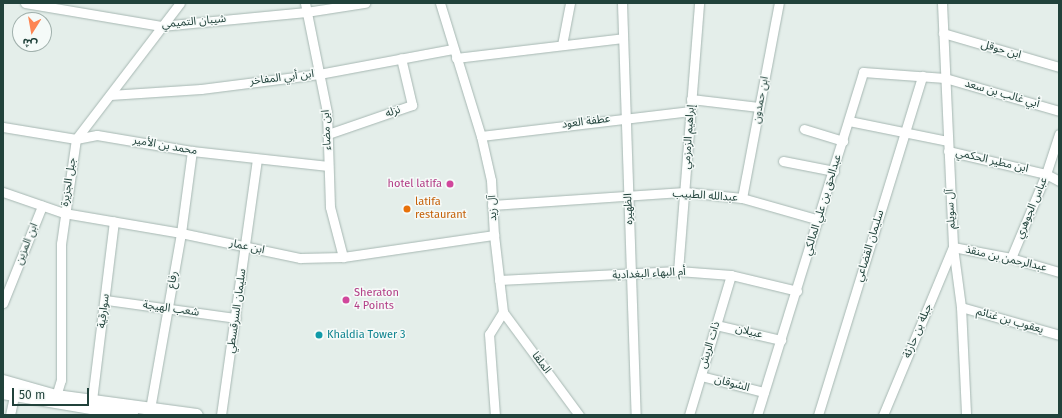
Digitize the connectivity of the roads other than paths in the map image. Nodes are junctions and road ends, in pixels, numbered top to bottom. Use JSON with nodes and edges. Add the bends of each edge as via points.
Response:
{"nodes":[{"id":1,"x":25,"y":3,"type":"edge"},
{"id":2,"x":180,"y":3,"type":"edge"},
{"id":3,"x":363,"y":3,"type":"edge"},
{"id":4,"x":440,"y":3,"type":"edge"},
{"id":5,"x":570,"y":3,"type":"edge"},
{"id":6,"x":622,"y":3,"type":"edge"},
{"id":7,"x":699,"y":3,"type":"edge"},
{"id":8,"x":779,"y":3,"type":"edge"},
{"id":9,"x":942,"y":3,"type":"edge"},
{"id":10,"x":306,"y":7,"type":"edge"},
{"id":11,"x":161,"y":26,"type":"junction"},
{"id":12,"x":943,"y":33,"type":"junction"},
{"id":13,"x":623,"y":38,"type":"junction"},
{"id":14,"x":562,"y":45,"type":"junction"},
{"id":15,"x":453,"y":49,"type":"junction"},
{"id":16,"x":401,"y":58,"type":"junction"},
{"id":17,"x":456,"y":58,"type":"junction"},
{"id":18,"x":1059,"y":67,"type":"edge"},
{"id":19,"x":319,"y":74,"type":"junction"},
{"id":20,"x":922,"y":76,"type":"junction"},
{"id":21,"x":945,"y":78,"type":"junction"},
{"id":22,"x":110,"y":95,"type":"junction"},
{"id":23,"x":691,"y":100,"type":"junction"},
{"id":24,"x":759,"y":107,"type":"junction"},
{"id":25,"x":691,"y":111,"type":"junction"},
{"id":26,"x":1059,"y":111,"type":"edge"},
{"id":27,"x":626,"y":117,"type":"junction"},
{"id":28,"x":849,"y":121,"type":"junction"},
{"id":29,"x":3,"y":127,"type":"edge"},
{"id":30,"x":804,"y":129,"type":"dead end"},
{"id":31,"x":905,"y":131,"type":"junction"},
{"id":32,"x":328,"y":134,"type":"junction"},
{"id":33,"x":1059,"y":134,"type":"edge"},
{"id":34,"x":481,"y":136,"type":"junction"},
{"id":35,"x":76,"y":139,"type":"junction"},
{"id":36,"x":842,"y":142,"type":"junction"},
{"id":37,"x":948,"y":146,"type":"junction"},
{"id":38,"x":192,"y":152,"type":"junction"},
{"id":39,"x":257,"y":160,"type":"junction"},
{"id":40,"x":783,"y":161,"type":"dead end"},
{"id":41,"x":328,"y":166,"type":"junction"},
{"id":42,"x":834,"y":171,"type":"junction"},
{"id":43,"x":1046,"y":174,"type":"junction"},
{"id":44,"x":1059,"y":180,"type":"edge"},
{"id":45,"x":3,"y":192,"type":"edge"},
{"id":46,"x":685,"y":192,"type":"junction"},
{"id":47,"x":628,"y":195,"type":"junction"},
{"id":48,"x":742,"y":198,"type":"junction"},
{"id":49,"x":492,"y":205,"type":"junction"},
{"id":50,"x":42,"y":206,"type":"junction"},
{"id":51,"x":64,"y":212,"type":"junction"},
{"id":52,"x":819,"y":220,"type":"junction"},
{"id":53,"x":114,"y":221,"type":"junction"},
{"id":54,"x":181,"y":233,"type":"junction"},
{"id":55,"x":494,"y":235,"type":"junction"},
{"id":56,"x":953,"y":246,"type":"junction"},
{"id":57,"x":246,"y":247,"type":"junction"},
{"id":58,"x":343,"y":258,"type":"junction"},
{"id":59,"x":1011,"y":258,"type":"junction"},
{"id":60,"x":678,"y":271,"type":"junction"},
{"id":61,"x":1059,"y":272,"type":"edge"},
{"id":62,"x":631,"y":275,"type":"junction"},
{"id":63,"x":731,"y":275,"type":"junction"},
{"id":64,"x":498,"y":280,"type":"junction"},
{"id":65,"x":797,"y":291,"type":"junction"},
{"id":66,"x":106,"y":300,"type":"junction"},
{"id":67,"x":3,"y":303,"type":"edge"},
{"id":68,"x":961,"y":307,"type":"junction"},
{"id":69,"x":168,"y":309,"type":"junction"},
{"id":70,"x":503,"y":312,"type":"junction"},
{"id":71,"x":236,"y":318,"type":"junction"},
{"id":72,"x":716,"y":325,"type":"junction"},
{"id":73,"x":1059,"y":335,"type":"edge"},
{"id":74,"x":781,"y":340,"type":"junction"},
{"id":75,"x":701,"y":376,"type":"junction"},
{"id":76,"x":3,"y":381,"type":"edge"},
{"id":77,"x":764,"y":392,"type":"junction"},
{"id":78,"x":9,"y":394,"type":"edge"},
{"id":79,"x":56,"y":396,"type":"junction"},
{"id":80,"x":92,"y":400,"type":"junction"},
{"id":81,"x":150,"y":409,"type":"junction"},
{"id":82,"x":10,"y":415,"type":"edge"},
{"id":83,"x":132,"y":415,"type":"edge"},
{"id":84,"x":197,"y":415,"type":"edge"},
{"id":85,"x":221,"y":415,"type":"edge"},
{"id":86,"x":495,"y":415,"type":"edge"},
{"id":87,"x":579,"y":415,"type":"edge"},
{"id":88,"x":636,"y":415,"type":"edge"},
{"id":89,"x":689,"y":415,"type":"edge"},
{"id":90,"x":758,"y":415,"type":"edge"},
{"id":91,"x":818,"y":415,"type":"edge"},
{"id":92,"x":883,"y":415,"type":"edge"},
{"id":93,"x":966,"y":415,"type":"edge"}],
"edges":[{"from":1,"to":11,"type":"street","name":"شيبان التميمي"},
{"from":2,"to":11,"type":"street","name":"جبل الجزيرة"},
{"from":3,"to":10,"type":"street","name":"شيبان التميمي"},
{"from":4,"to":15,"type":"street","name":"آل زيد"},
{"from":5,"to":14,"type":"street"},
{"from":6,"to":13,"type":"street","name":"الظهيره"},
{"from":7,"to":23,"type":"street","name":"إبراهيم الزمزمي"},
{"from":8,"to":24,"type":"street","name":"ابن حمدون"},
{"from":9,"to":12,"type":"street","name":"آل سويلم"},
{"from":10,"to":11,"type":"street","name":"شيبان التميمي"},
{"from":10,"to":19,"type":"street","name":"ابن مضاء"},
{"from":11,"to":22,"type":"street","name":"جبل الجزيرة"},
{"from":12,"to":18,"type":"street","name":"ابن حوقل"},
{"from":12,"to":21,"type":"street","name":"آل سويلم"},
{"from":13,"to":14,"type":"street"},
{"from":13,"to":27,"type":"street","name":"الظهيره"},
{"from":14,"to":17,"type":"street"},
{"from":15,"to":16,"type":"street","name":"ابن أبي المفاخر"},
{"from":15,"to":17,"type":"street","name":"آل زيد"},
{"from":16,"to":19,"type":"street","name":"ابن أبي المفاخر"},
{"from":16,"to":32,"type":"street","name":"نزله","via":[[412,106]]},
{"from":17,"to":34,"type":"street","name":"آل زيد"},
{"from":19,"to":22,"type":"street","name":"ابن أبي المفاخر","via":[[201,89]]},
{"from":19,"to":32,"type":"street","name":"ابن مضاء","via":[[327,112]]},
{"from":20,"to":21,"type":"street","name":"عبدالحق بن علي المالكي"},
{"from":20,"to":28,"type":"street","name":"عبدالحق بن علي المالكي","via":[[863,72]]},
{"from":20,"to":31,"type":"street","name":"سليمان القضاعي"},
{"from":21,"to":26,"type":"street","name":"أبي غالب بن سعد"},
{"from":21,"to":37,"type":"street","name":"آل سويلم"},
{"from":22,"to":35,"type":"street","name":"جبل الجزيرة"},
{"from":23,"to":24,"type":"street"},
{"from":23,"to":25,"type":"street","name":"إبراهيم الزمزمي"},
{"from":24,"to":48,"type":"street","name":"ابن حمدون"},
{"from":25,"to":27,"type":"street","name":"عطفة العود"},
{"from":25,"to":46,"type":"street","name":"إبراهيم الزمزمي"},
{"from":27,"to":34,"type":"street","name":"عطفة العود"},
{"from":27,"to":47,"type":"street","name":"الظهيره"},
{"from":28,"to":31,"type":"street","name":"ابن مطير الحكمي"},
{"from":28,"to":36,"type":"street","name":"عبدالحق بن علي المالكي"},
{"from":29,"to":35,"type":"street","name":"محمد بن الأمير"},
{"from":30,"to":36,"type":"street"},
{"from":31,"to":37,"type":"street","name":"ابن مطير الحكمي"},
{"from":31,"to":91,"type":"street","name":"سليمان القضاعي"},
{"from":32,"to":41,"type":"street","name":"ابن مضاء"},
{"from":33,"to":43,"type":"street","name":"عباس الجوهري"},
{"from":34,"to":49,"type":"street","name":"آل زيد","via":[[491,180]]},
{"from":35,"to":38,"type":"street","name":"محمد بن الأمير","via":[[97,134]]},
{"from":35,"to":51,"type":"street","name":"جبل الجزيرة"},
{"from":36,"to":42,"type":"street","name":"عبدالحق بن علي المالكي"},
{"from":37,"to":43,"type":"street","name":"ابن مطير الحكمي"},
{"from":37,"to":56,"type":"street","name":"آل سويلم"},
{"from":38,"to":39,"type":"street","name":"محمد بن الأمير"},
{"from":38,"to":54,"type":"street","name":"رفاع"},
{"from":39,"to":41,"type":"street","name":"محمد بن الأمير"},
{"from":39,"to":57,"type":"street","name":"سليمان السرقسطي"},
{"from":40,"to":42,"type":"street"},
{"from":41,"to":58,"type":"street","name":"ابن مضاء","via":[[330,207]]},
{"from":42,"to":52,"type":"street","name":"عبدالحق بن علي المالكي"},
{"from":43,"to":44,"type":"street","name":"ابن مطير الحكمي"},
{"from":43,"to":59,"type":"street","name":"عباس الجوهري"},
{"from":45,"to":50,"type":"street","name":"ابن عمار"},
{"from":46,"to":47,"type":"street","name":"عبدالله الطبيب"},
{"from":46,"to":48,"type":"street","name":"عبدالله الطبيب"},
{"from":46,"to":60,"type":"street","name":"إبراهيم الزمزمي"},
{"from":47,"to":49,"type":"street","name":"عبدالله الطبيب"},
{"from":47,"to":62,"type":"street","name":"الظهيره"},
{"from":48,"to":52,"type":"street","name":"عبدالله الطبيب"},
{"from":49,"to":55,"type":"street","name":"آل زيد"},
{"from":50,"to":51,"type":"street","name":"ابن عمار"},
{"from":50,"to":67,"type":"street","name":"ابن المزين"},
{"from":51,"to":53,"type":"street","name":"ابن عمار"},
{"from":51,"to":79,"type":"street","name":"جبل الجزيرة","via":[[61,244],[61,380]]},
{"from":52,"to":65,"type":"street","name":"عبدالحق بن علي المالكي"},
{"from":53,"to":54,"type":"street","name":"ابن عمار"},
{"from":53,"to":66,"type":"street","name":"سوارقية"},
{"from":54,"to":57,"type":"street","name":"ابن عمار"},
{"from":54,"to":69,"type":"street","name":"رفاع"},
{"from":55,"to":58,"type":"street","name":"ابن عمار"},
{"from":55,"to":64,"type":"street","name":"آل زيد"},
{"from":56,"to":59,"type":"street","name":"عبدالرحمن بن منقذ"},
{"from":56,"to":68,"type":"street","name":"آل سويلم"},
{"from":56,"to":92,"type":"street","name":"جبلة بن حارثة"},
{"from":57,"to":58,"type":"street","name":"ابن عمار","via":[[300,258]]},
{"from":57,"to":71,"type":"street","name":"سليمان السرقسطي"},
{"from":59,"to":61,"type":"street","name":"عبدالرحمن بن منقذ"},
{"from":60,"to":62,"type":"street","name":"أم البهاء البغدادية"},
{"from":60,"to":63,"type":"street","name":"أم البهاء البغدادية"},
{"from":62,"to":64,"type":"street","name":"أم البهاء البغدادية"},
{"from":62,"to":88,"type":"street","name":"الظهيره"},
{"from":63,"to":65,"type":"street","name":"أم البهاء البغدادية"},
{"from":63,"to":72,"type":"street","name":"ذات الريش"},
{"from":64,"to":70,"type":"street","name":"آل زيد"},
{"from":65,"to":74,"type":"street","name":"عبدالحق بن علي المالكي"},
{"from":66,"to":69,"type":"street","name":"شعب الهيجة"},
{"from":66,"to":80,"type":"street","name":"سوارقية"},
{"from":68,"to":73,"type":"street","name":"يعقوب بن غنائم"},
{"from":68,"to":93,"type":"street","name":"آل سويلم"},
{"from":69,"to":71,"type":"street","name":"شعب الهيجة"},
{"from":69,"to":81,"type":"street","name":"رفاع"},
{"from":70,"to":86,"type":"street","via":[[489,334]]},
{"from":70,"to":87,"type":"street","name":"الملقا"},
{"from":71,"to":85,"type":"street","name":"سليمان السرقسطي"},
{"from":72,"to":74,"type":"street","name":"عبيلان"},
{"from":72,"to":75,"type":"street","name":"ذات الريش"},
{"from":74,"to":77,"type":"street","name":"عبدالحق بن علي المالكي"},
{"from":75,"to":77,"type":"street","name":"الشوقان"},
{"from":75,"to":89,"type":"street","name":"ذات الريش"},
{"from":76,"to":79,"type":"main road"},
{"from":77,"to":90,"type":"street","name":"عبدالحق بن علي المالكي"},
{"from":78,"to":82,"type":"street"},
{"from":78,"to":83,"type":"main road"},
{"from":79,"to":80,"type":"main road"},
{"from":80,"to":81,"type":"main road"},
{"from":81,"to":84,"type":"main road"}]}
